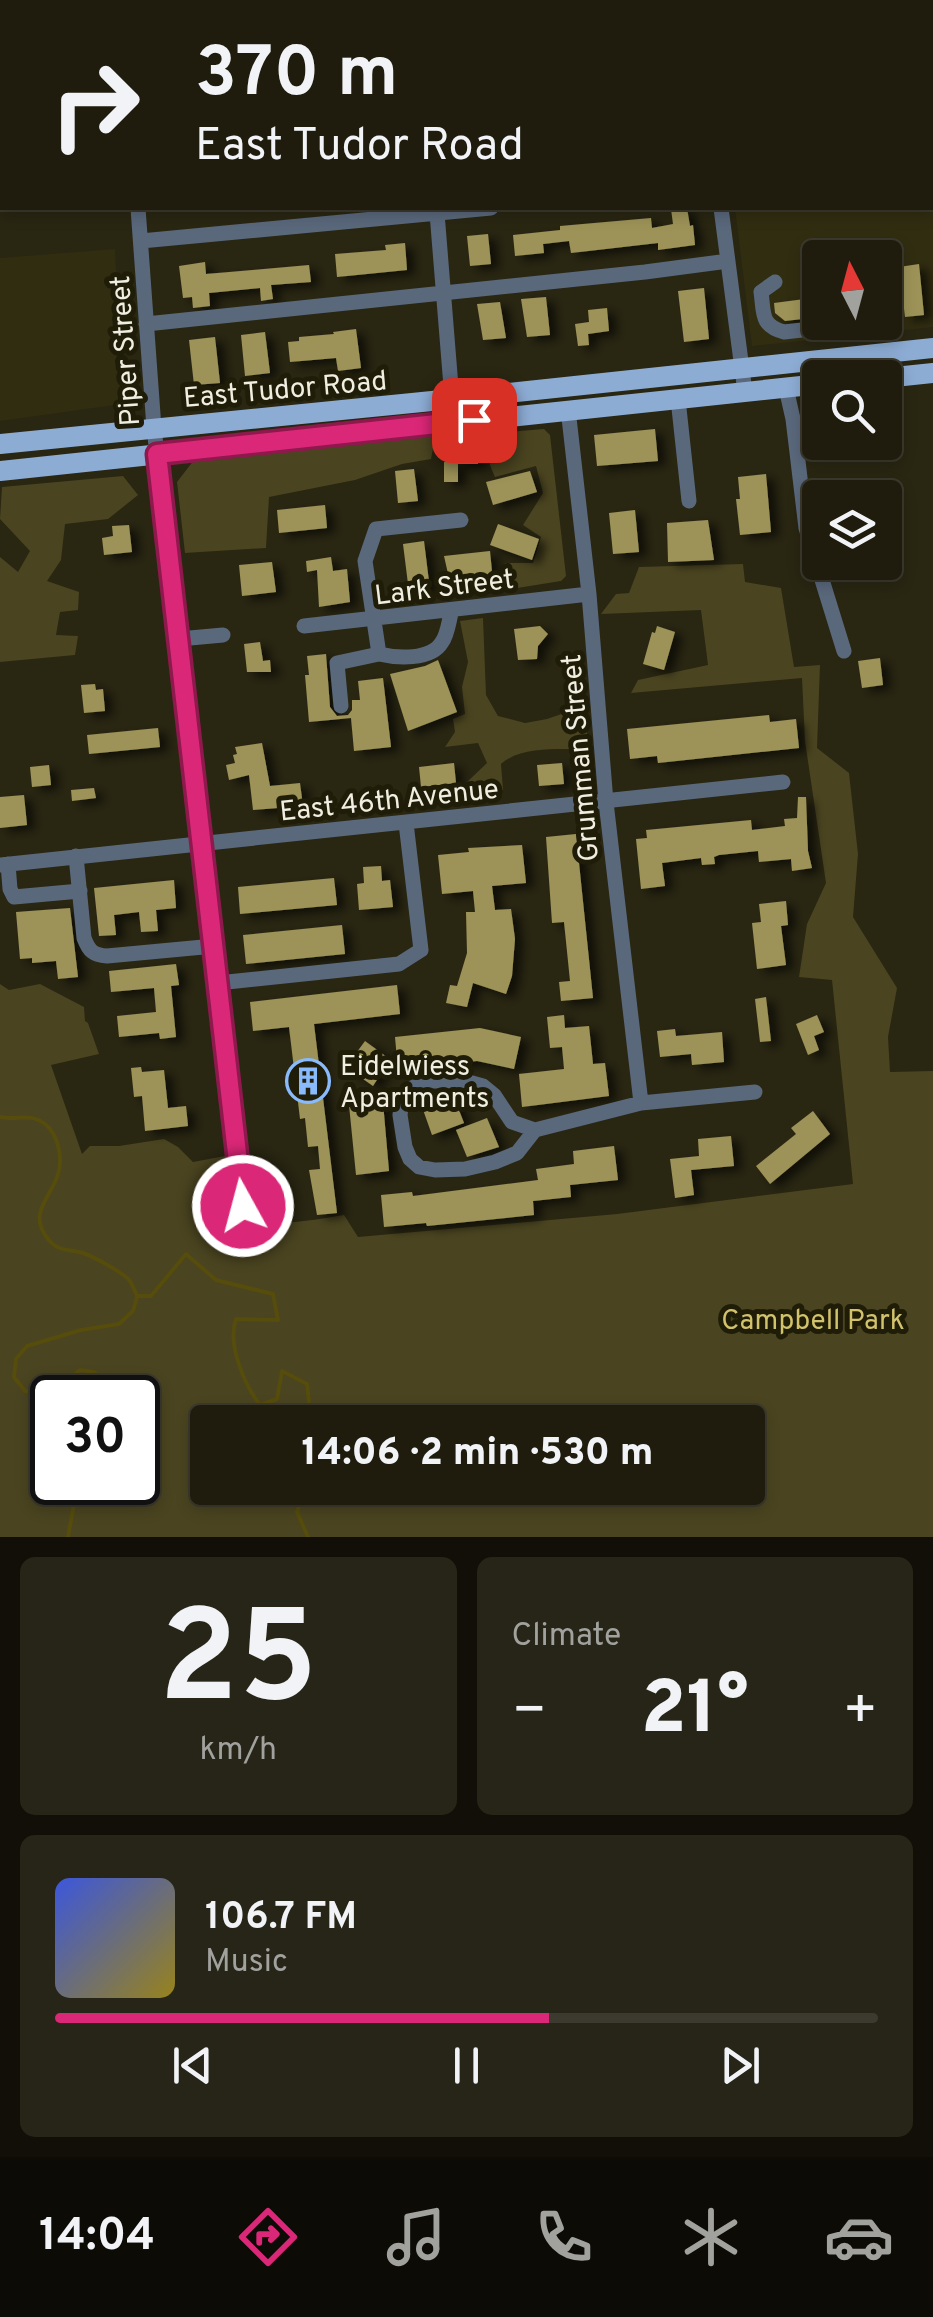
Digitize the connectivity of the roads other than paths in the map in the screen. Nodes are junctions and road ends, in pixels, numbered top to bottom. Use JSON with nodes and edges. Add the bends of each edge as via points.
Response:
{"nodes":[{"id":1,"x":138,"y":210,"type":"edge"},
{"id":2,"x":469,"y":210,"type":"edge"},
{"id":3,"x":721,"y":210,"type":"edge"},
{"id":4,"x":437,"y":213,"type":"junction"},
{"id":5,"x":141,"y":241,"type":"junction"},
{"id":6,"x":728,"y":260,"type":"junction"},
{"id":7,"x":775,"y":282,"type":"dead end"},
{"id":8,"x":444,"y":294,"type":"junction"},
{"id":9,"x":146,"y":324,"type":"junction"},
{"id":10,"x":802,"y":330,"type":"edge"},
{"id":11,"x":933,"y":348,"type":"edge"},
{"id":12,"x":741,"y":368,"type":"junction"},
{"id":13,"x":933,"y":373,"type":"edge"},
{"id":14,"x":902,"y":376,"type":"edge"},
{"id":15,"x":802,"y":386,"type":"edge"},
{"id":16,"x":786,"y":388,"type":"junction"},
{"id":17,"x":744,"y":392,"type":"junction"},
{"id":18,"x":678,"y":399,"type":"junction"},
{"id":19,"x":452,"y":400,"type":"junction"},
{"id":20,"x":568,"y":409,"type":"junction"},
{"id":21,"x":154,"y":428,"type":"junction"},
{"id":22,"x":0,"y":444,"type":"edge"},
{"id":23,"x":157,"y":454,"type":"junction"},
{"id":24,"x":0,"y":471,"type":"edge"},
{"id":25,"x":689,"y":501,"type":"dead end"},
{"id":26,"x":460,"y":520,"type":"dead end"},
{"id":27,"x":590,"y":594,"type":"junction"},
{"id":28,"x":452,"y":610,"type":"junction"},
{"id":29,"x":374,"y":620,"type":"junction"},
{"id":30,"x":304,"y":626,"type":"dead end"},
{"id":31,"x":223,"y":635,"type":"dead end"},
{"id":32,"x":178,"y":639,"type":"junction"},
{"id":33,"x":844,"y":651,"type":"dead end"},
{"id":34,"x":378,"y":654,"type":"junction"},
{"id":35,"x":341,"y":706,"type":"dead end"},
{"id":36,"x":784,"y":782,"type":"dead end"},
{"id":37,"x":606,"y":802,"type":"junction"},
{"id":38,"x":406,"y":823,"type":"junction"},
{"id":39,"x":202,"y":842,"type":"junction"},
{"id":40,"x":76,"y":856,"type":"junction"},
{"id":41,"x":52,"y":859,"type":"junction"},
{"id":42,"x":4,"y":865,"type":"edge"},
{"id":43,"x":80,"y":890,"type":"junction"},
{"id":44,"x":56,"y":893,"type":"junction"},
{"id":45,"x":214,"y":946,"type":"junction"},
{"id":46,"x":218,"y":983,"type":"junction"},
{"id":47,"x":756,"y":1092,"type":"dead end"},
{"id":48,"x":641,"y":1103,"type":"junction"},
{"id":49,"x":535,"y":1130,"type":"junction"},
{"id":50,"x":243,"y":1206,"type":"dead end"}],
"edges":[{"from":1,"to":5,"type":"street","name":"Piper Street"},
{"from":2,"to":4,"type":"street"},
{"from":3,"to":6,"type":"street"},
{"from":4,"to":5,"type":"street"},
{"from":4,"to":8,"type":"street"},
{"from":5,"to":9,"type":"street","name":"Piper Street"},
{"from":6,"to":8,"type":"street"},
{"from":6,"to":12,"type":"street"},
{"from":7,"to":10,"type":"street","via":[[761,292],[765,320],[784,332]]},
{"from":8,"to":9,"type":"street"},
{"from":8,"to":19,"type":"street"},
{"from":9,"to":21,"type":"street","name":"Piper Street"},
{"from":11,"to":12,"type":"main road","name":"East Tudor Road"},
{"from":12,"to":17,"type":"street"},
{"from":12,"to":19,"type":"main road","name":"East Tudor Road"},
{"from":13,"to":14,"type":"main road"},
{"from":15,"to":16,"type":"main road","name":"East Tudor Road"},
{"from":16,"to":17,"type":"main road","name":"East Tudor Road"},
{"from":16,"to":33,"type":"street","via":[[806,528]]},
{"from":17,"to":18,"type":"main road","name":"East Tudor Road"},
{"from":18,"to":20,"type":"main road","name":"East Tudor Road"},
{"from":18,"to":25,"type":"street"},
{"from":19,"to":21,"type":"main road","name":"East Tudor Road"},
{"from":20,"to":23,"type":"main road","name":"East Tudor Road"},
{"from":20,"to":27,"type":"street","name":"Grumman Street"},
{"from":21,"to":22,"type":"main road","name":"East Tudor Road"},
{"from":21,"to":23,"type":"street","name":"Piper Street"},
{"from":23,"to":24,"type":"main road","name":"East Tudor Road"},
{"from":23,"to":32,"type":"street","name":"Piper Street"},
{"from":26,"to":29,"type":"street","via":[[376,529],[365,560]]},
{"from":27,"to":28,"type":"street","name":"Lark Street"},
{"from":27,"to":37,"type":"street","name":"Grumman Street"},
{"from":28,"to":29,"type":"street","name":"Lark Street"},
{"from":28,"to":34,"type":"street","via":[[437,648],[406,657]]},
{"from":29,"to":30,"type":"street","name":"Lark Street"},
{"from":29,"to":34,"type":"street"},
{"from":31,"to":32,"type":"street"},
{"from":32,"to":39,"type":"street","name":"Piper Street"},
{"from":34,"to":35,"type":"street","via":[[337,662]]},
{"from":36,"to":37,"type":"street","name":"East 46th Avenue"},
{"from":37,"to":38,"type":"street","name":"East 46th Avenue"},
{"from":37,"to":48,"type":"street","name":"Grumman Street"},
{"from":38,"to":39,"type":"street","name":"East 46th Avenue"},
{"from":38,"to":46,"type":"street","via":[[420,950],[399,964]]},
{"from":39,"to":40,"type":"street","name":"East 46th Avenue"},
{"from":39,"to":45,"type":"street","name":"Piper Street"},
{"from":40,"to":41,"type":"street","name":"East 46th Avenue"},
{"from":40,"to":43,"type":"street"},
{"from":41,"to":42,"type":"street","name":"East 46th Avenue"},
{"from":41,"to":44,"type":"street"},
{"from":42,"to":44,"type":"street","via":[[14,897]]},
{"from":43,"to":44,"type":"street"},
{"from":43,"to":45,"type":"street","via":[[84,938],[95,956]]},
{"from":45,"to":46,"type":"street","name":"Piper Street"},
{"from":46,"to":50,"type":"street","name":"Piper Street"},
{"from":47,"to":48,"type":"street"},
{"from":48,"to":49,"type":"street"},
{"from":49,"to":49,"type":"street","via":[[517,1152],[496,1162],[419,1167],[405,1147],[402,1100],[426,1081],[465,1081],[494,1095],[512,1122]]}]}
